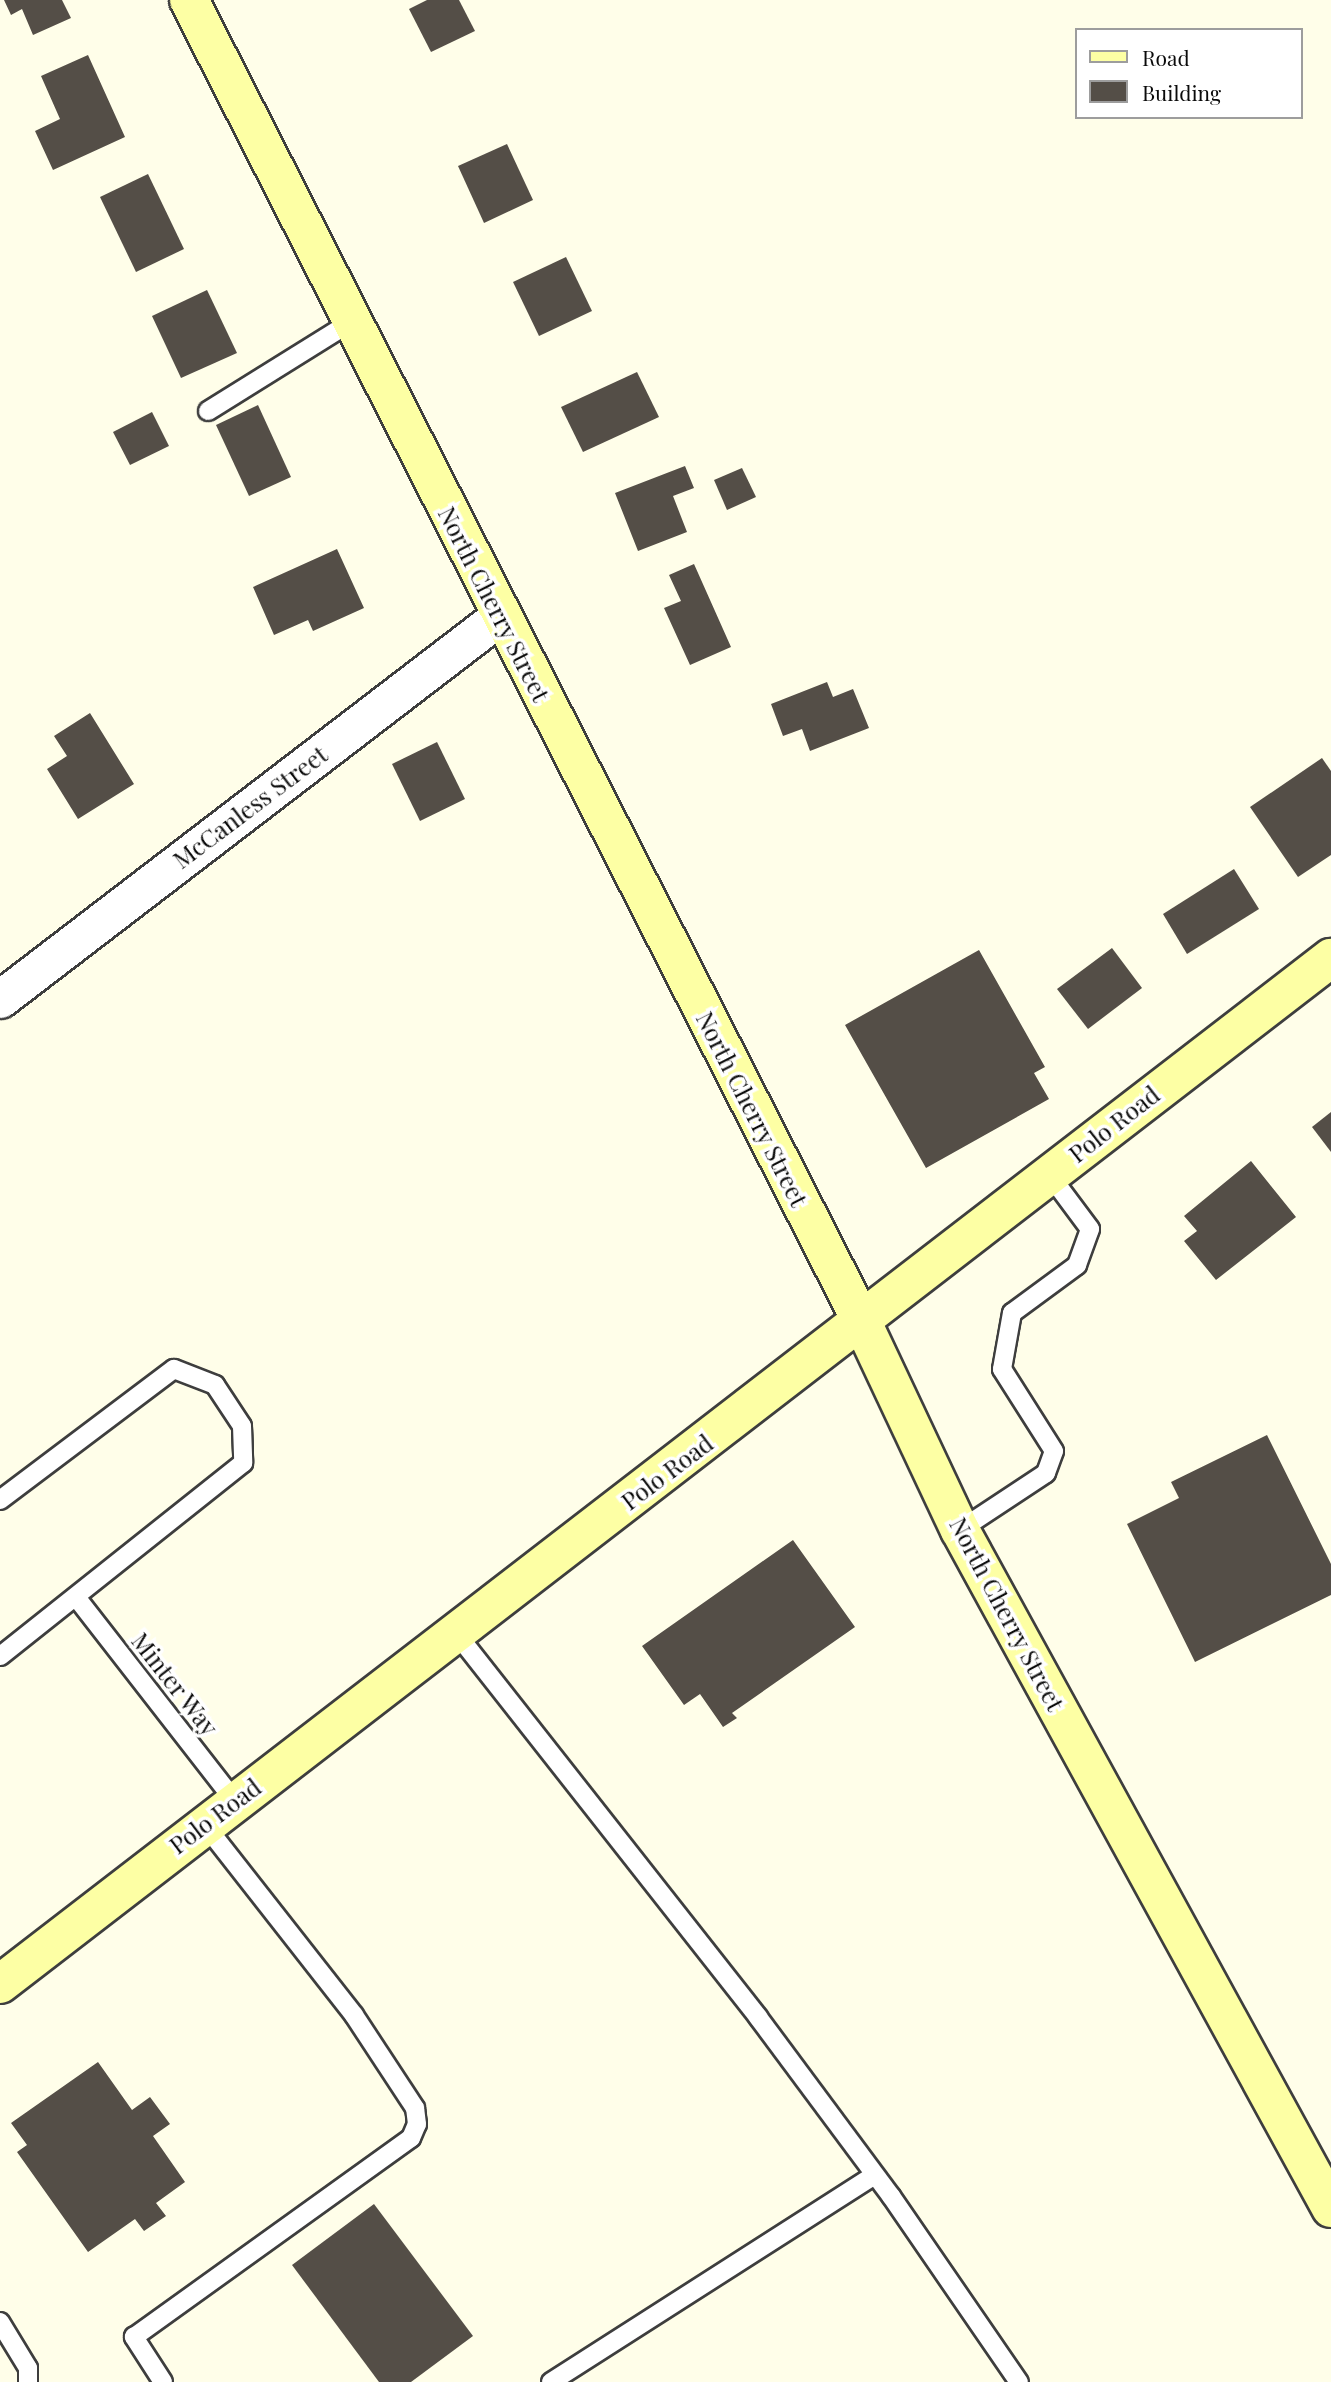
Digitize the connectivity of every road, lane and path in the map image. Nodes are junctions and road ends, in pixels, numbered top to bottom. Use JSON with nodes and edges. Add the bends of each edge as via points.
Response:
{"nodes":[{"id":1,"x":189,"y":0,"type":"edge"},
{"id":2,"x":351,"y":322,"type":"junction"},
{"id":3,"x":208,"y":411,"type":"dead end"},
{"id":4,"x":500,"y":616,"type":"junction"},
{"id":5,"x":1331,"y":958,"type":"edge"},
{"id":6,"x":0,"y":999,"type":"edge"},
{"id":7,"x":1049,"y":1174,"type":"junction"},
{"id":8,"x":862,"y":1322,"type":"junction"},
{"id":9,"x":0,"y":1500,"type":"edge"},
{"id":10,"x":960,"y":1530,"type":"junction"},
{"id":11,"x":76,"y":1597,"type":"junction"},
{"id":12,"x":456,"y":1633,"type":"junction"},
{"id":13,"x":1,"y":1652,"type":"edge"},
{"id":14,"x":235,"y":1801,"type":"junction"},
{"id":15,"x":204,"y":1824,"type":"junction"},
{"id":16,"x":0,"y":1984,"type":"edge"},
{"id":17,"x":875,"y":2175,"type":"junction"},
{"id":18,"x":1331,"y":2208,"type":"edge"},
{"id":19,"x":0,"y":2322,"type":"edge"},
{"id":20,"x":28,"y":2382,"type":"edge"},
{"id":21,"x":163,"y":2382,"type":"edge"},
{"id":22,"x":551,"y":2382,"type":"edge"},
{"id":23,"x":1018,"y":2382,"type":"edge"}],
"edges":[{"from":1,"to":2,"type":"main road","name":"North Cherry Street"},
{"from":2,"to":3,"type":"lane"},
{"from":2,"to":4,"type":"main road","name":"North Cherry Street"},
{"from":4,"to":6,"type":"street","name":"McCanless Street"},
{"from":4,"to":8,"type":"main road","name":"North Cherry Street"},
{"from":5,"to":7,"type":"main road","name":"Polo Road"},
{"from":7,"to":8,"type":"main road","name":"Polo Road"},
{"from":7,"to":10,"type":"lane","via":[[1090,1229],[1077,1265],[1012,1313],[1002,1369],[1054,1451],[1046,1473]]},
{"from":8,"to":10,"type":"main road","name":"North Cherry Street"},
{"from":8,"to":12,"type":"main road","name":"Polo Road"},
{"from":9,"to":11,"type":"lane","via":[[174,1369],[215,1385],[242,1426],[243,1462]]},
{"from":10,"to":18,"type":"main road","name":"North Cherry Street"},
{"from":11,"to":13,"type":"lane"},
{"from":11,"to":14,"type":"lane","name":"Minter Way"},
{"from":12,"to":14,"type":"main road","name":"Polo Road"},
{"from":12,"to":17,"type":"lane"},
{"from":14,"to":15,"type":"main road","name":"Polo Road"},
{"from":15,"to":16,"type":"main road","name":"Polo Road"},
{"from":15,"to":21,"type":"lane","via":[[354,2015],[415,2108],[417,2124],[411,2138],[134,2337]]},
{"from":17,"to":22,"type":"lane"},
{"from":17,"to":23,"type":"lane"},
{"from":19,"to":20,"type":"lane","via":[[28,2368]]}]}
